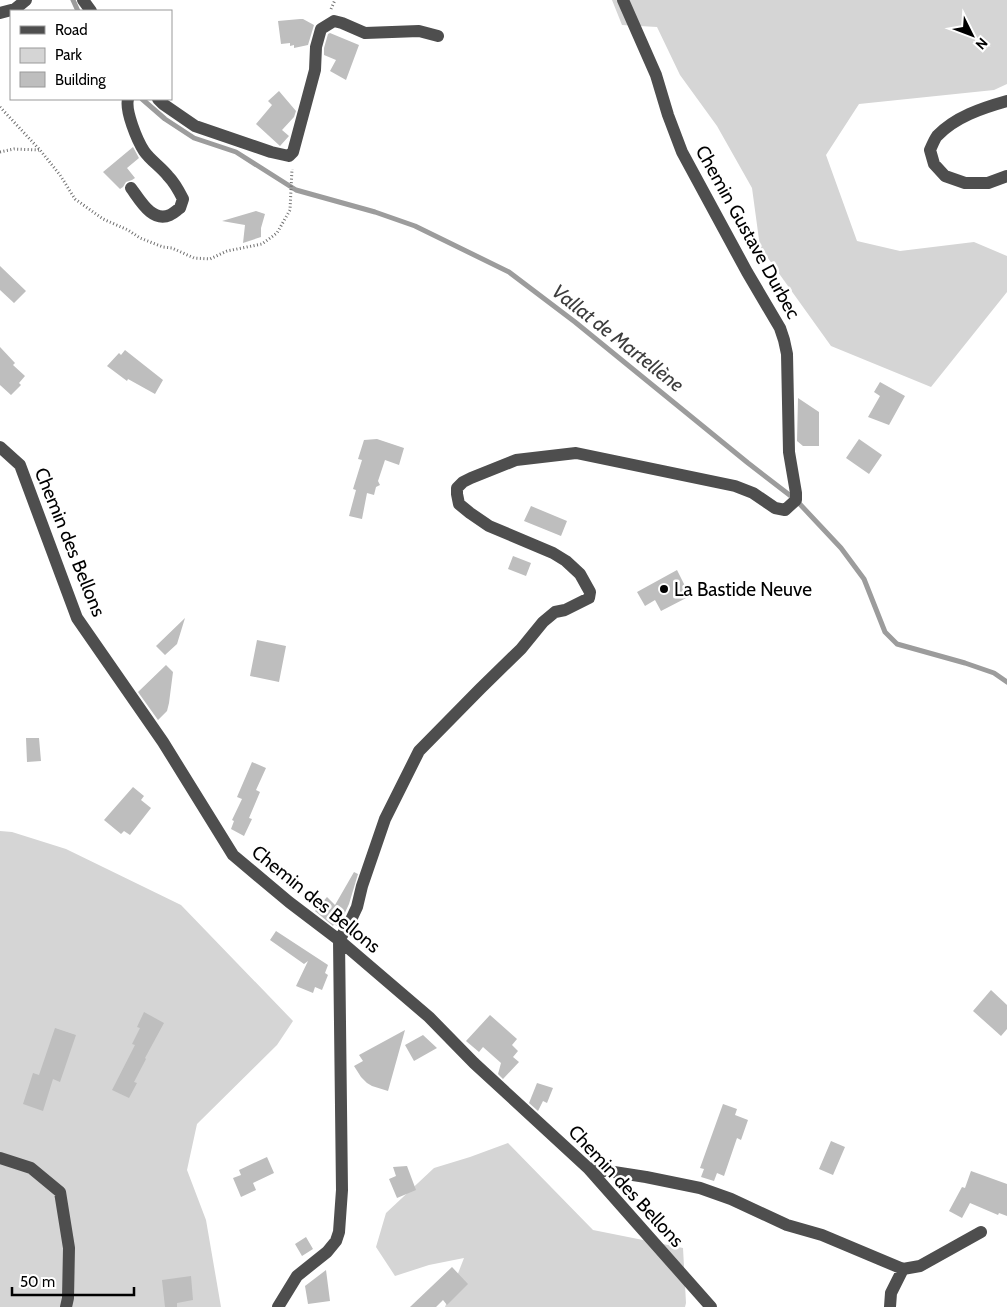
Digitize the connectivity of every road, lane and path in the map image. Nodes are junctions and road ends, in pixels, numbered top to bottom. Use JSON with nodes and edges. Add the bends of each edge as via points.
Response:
{"nodes":[{"id":1,"x":26,"y":0,"type":"edge"},
{"id":2,"x":83,"y":0,"type":"edge"},
{"id":3,"x":622,"y":0,"type":"edge"},
{"id":4,"x":11,"y":10,"type":"edge"},
{"id":5,"x":91,"y":10,"type":"edge"},
{"id":6,"x":438,"y":36,"type":"dead end"},
{"id":7,"x":128,"y":100,"type":"edge"},
{"id":8,"x":159,"y":100,"type":"edge"},
{"id":9,"x":1007,"y":101,"type":"edge"},
{"id":10,"x":40,"y":150,"type":"dead end"},
{"id":11,"x":0,"y":152,"type":"edge"},
{"id":12,"x":1007,"y":176,"type":"edge"},
{"id":13,"x":131,"y":188,"type":"dead end"},
{"id":14,"x":0,"y":447,"type":"edge"},
{"id":15,"x":339,"y":940,"type":"junction"},
{"id":16,"x":0,"y":1158,"type":"edge"},
{"id":17,"x":588,"y":1168,"type":"junction"},
{"id":18,"x":981,"y":1232,"type":"dead end"},
{"id":19,"x":903,"y":1268,"type":"junction"},
{"id":20,"x":66,"y":1307,"type":"edge"},
{"id":21,"x":278,"y":1307,"type":"edge"},
{"id":22,"x":711,"y":1307,"type":"edge"},
{"id":23,"x":890,"y":1307,"type":"edge"}],
"edges":[{"from":1,"to":4,"type":"street"},
{"from":2,"to":5,"type":"street"},
{"from":3,"to":15,"type":"street","name":"Chemin Gustave Durbec","via":[[656,74],[682,152],[780,328],[787,354],[789,452],[796,500],[785,510],[775,508],[753,493],[735,486],[576,454],[516,460],[463,482],[456,494],[459,504],[490,526],[566,561],[580,574],[590,592],[589,598],[555,612],[543,622],[521,650],[419,751],[385,818],[357,908]]},
{"from":6,"to":8,"type":"street","via":[[419,32],[365,33],[334,21],[321,29],[313,79],[293,152],[289,156],[195,126]]},
{"from":7,"to":13,"type":"street","via":[[126,105],[133,127],[144,151],[169,176],[183,199],[180,208],[169,216],[156,216]]},
{"from":9,"to":12,"type":"street","via":[[982,108],[951,124],[936,138],[930,150],[934,164],[946,176],[965,183],[988,183]]},
{"from":10,"to":11,"type":"path"},
{"from":14,"to":15,"type":"street","name":"Chemin des Bellons","via":[[20,465],[77,618],[163,742],[233,855]]},
{"from":15,"to":17,"type":"street","name":"Chemin des Bellons","via":[[429,1016],[474,1063]]},
{"from":15,"to":21,"type":"street","via":[[342,1190],[339,1232],[327,1252],[297,1276]]},
{"from":16,"to":20,"type":"street","via":[[31,1168],[60,1192],[69,1248]]},
{"from":17,"to":19,"type":"street","via":[[700,1188],[787,1225],[822,1235]]},
{"from":17,"to":22,"type":"street","name":"Chemin des Bellons"},
{"from":18,"to":19,"type":"street","via":[[920,1266]]},
{"from":19,"to":23,"type":"street","via":[[891,1293]]}]}
